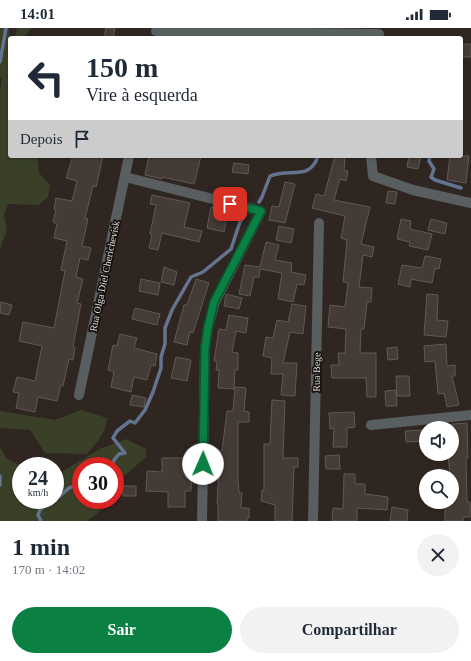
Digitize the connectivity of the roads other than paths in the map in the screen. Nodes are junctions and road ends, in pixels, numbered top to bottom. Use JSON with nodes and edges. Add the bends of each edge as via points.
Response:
{"nodes":[{"id":1,"x":155,"y":32,"type":"edge"},
{"id":2,"x":282,"y":33,"type":"edge"},
{"id":3,"x":379,"y":34,"type":"dead end"},
{"id":4,"x":129,"y":158,"type":"edge"},
{"id":5,"x":371,"y":158,"type":"edge"},
{"id":6,"x":125,"y":177,"type":"junction"},
{"id":7,"x":471,"y":202,"type":"edge"},
{"id":8,"x":319,"y":223,"type":"dead end"},
{"id":9,"x":79,"y":395,"type":"dead end"},
{"id":10,"x":471,"y":415,"type":"edge"},
{"id":11,"x":371,"y":425,"type":"dead end"},
{"id":12,"x":202,"y":521,"type":"edge"},
{"id":13,"x":313,"y":521,"type":"edge"}],
"edges":[{"from":1,"to":2,"type":"street"},
{"from":2,"to":3,"type":"street"},
{"from":4,"to":6,"type":"street","name":"Rua Olga Diel Cherichevisk"},
{"from":5,"to":7,"type":"street","via":[[373,176],[413,190]]},
{"from":6,"to":9,"type":"street","name":"Rua Olga Diel Cherichevisk"},
{"from":6,"to":12,"type":"street","via":[[261,211],[214,302],[208,327],[205,349]]},
{"from":8,"to":13,"type":"street","name":"Rua Bege"},
{"from":10,"to":11,"type":"street"}]}
